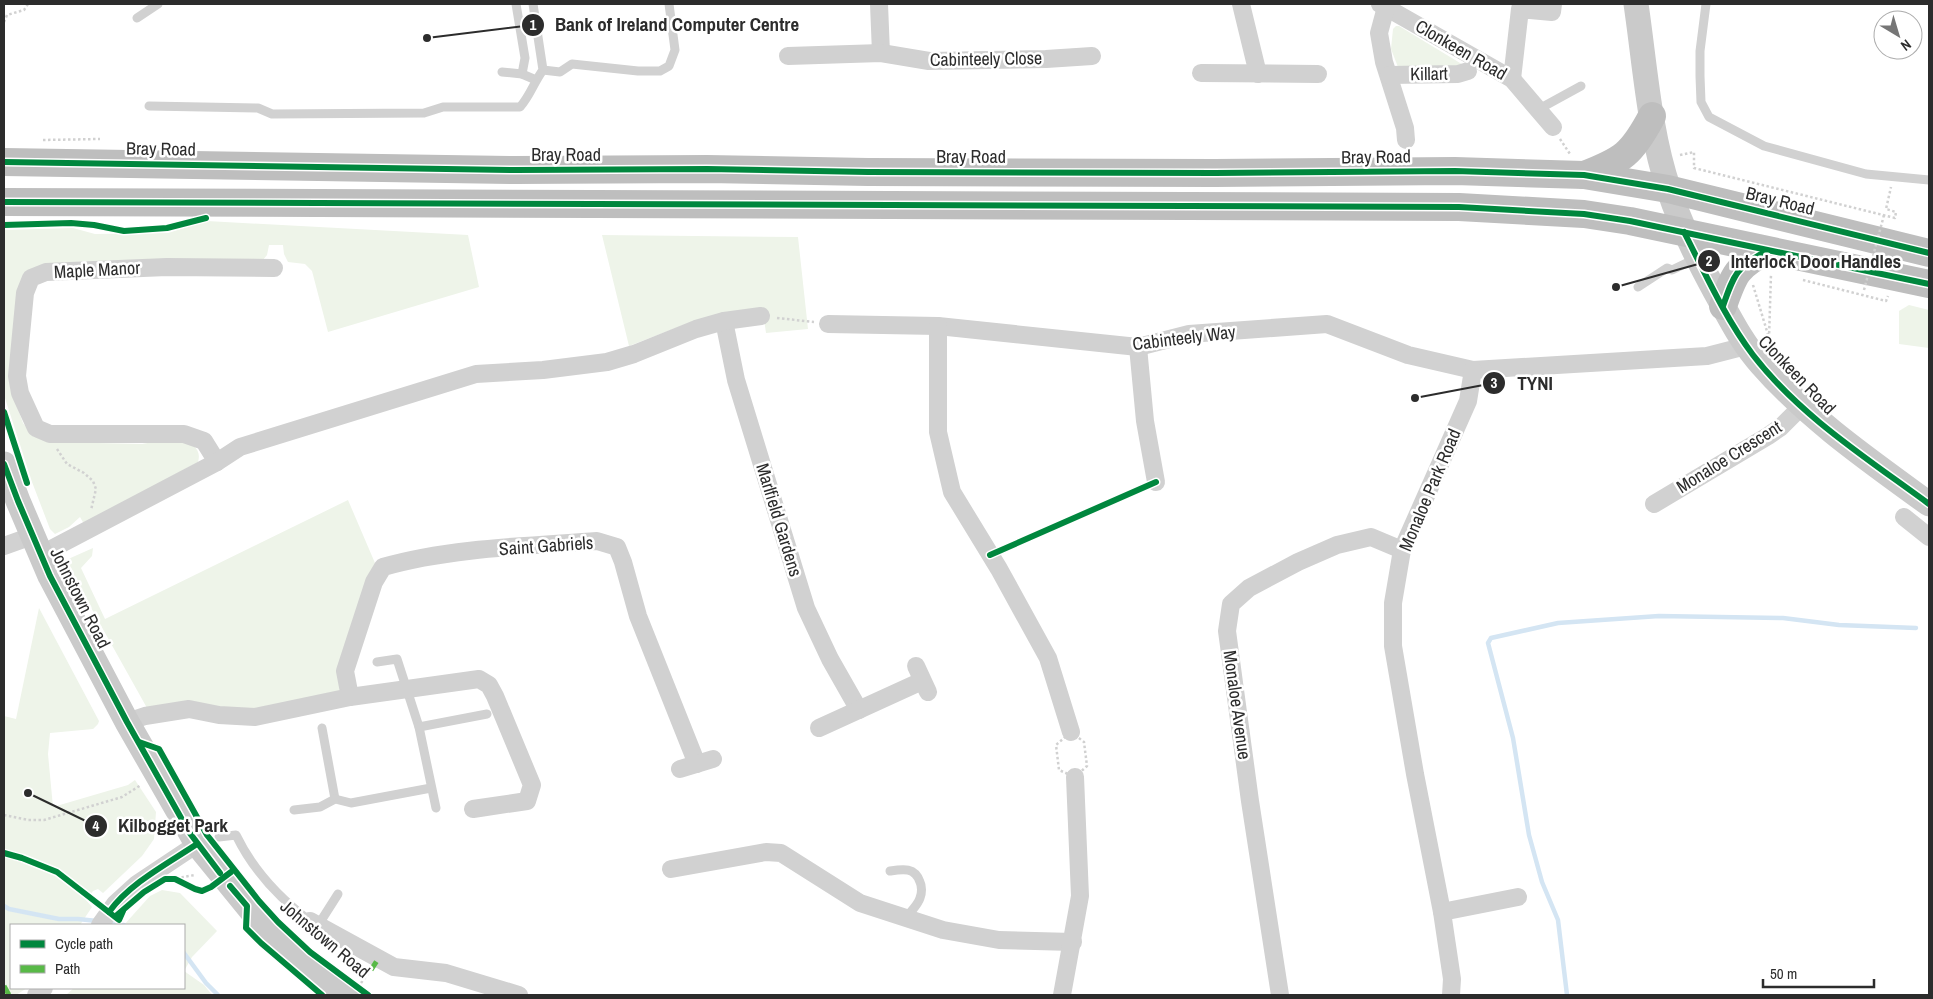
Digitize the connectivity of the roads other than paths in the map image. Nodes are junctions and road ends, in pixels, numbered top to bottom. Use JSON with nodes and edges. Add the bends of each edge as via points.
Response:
{"nodes":[{"id":1,"x":158,"y":4,"type":"edge"},
{"id":2,"x":516,"y":4,"type":"edge"},
{"id":3,"x":533,"y":4,"type":"edge"},
{"id":4,"x":670,"y":4,"type":"edge"},
{"id":5,"x":879,"y":4,"type":"edge"},
{"id":6,"x":1241,"y":4,"type":"edge"},
{"id":7,"x":1553,"y":4,"type":"edge"},
{"id":8,"x":1636,"y":4,"type":"edge"},
{"id":9,"x":1706,"y":4,"type":"edge"},
{"id":10,"x":1383,"y":5,"type":"edge"},
{"id":11,"x":137,"y":18,"type":"dead end"},
{"id":12,"x":881,"y":52,"type":"junction"},
{"id":13,"x":788,"y":56,"type":"dead end"},
{"id":14,"x":1092,"y":56,"type":"dead end"},
{"id":15,"x":544,"y":70,"type":"junction"},
{"id":16,"x":1468,"y":70,"type":"dead end"},
{"id":17,"x":502,"y":72,"type":"dead end"},
{"id":18,"x":1201,"y":73,"type":"dead end"},
{"id":19,"x":522,"y":74,"type":"junction"},
{"id":20,"x":1258,"y":74,"type":"junction"},
{"id":21,"x":1318,"y":74,"type":"dead end"},
{"id":22,"x":1388,"y":75,"type":"junction"},
{"id":23,"x":1512,"y":79,"type":"junction"},
{"id":24,"x":536,"y":80,"type":"junction"},
{"id":25,"x":1581,"y":86,"type":"dead end"},
{"id":26,"x":149,"y":106,"type":"dead end"},
{"id":27,"x":1539,"y":110,"type":"junction"},
{"id":28,"x":1652,"y":116,"type":"junction"},
{"id":29,"x":1553,"y":128,"type":"road end"},
{"id":30,"x":1406,"y":140,"type":"dead end"},
{"id":31,"x":4,"y":162,"type":"edge"},
{"id":32,"x":1455,"y":171,"type":"junction"},
{"id":33,"x":1584,"y":175,"type":"junction"},
{"id":34,"x":1929,"y":180,"type":"edge"},
{"id":35,"x":9,"y":205,"type":"edge"},
{"id":36,"x":1677,"y":212,"type":"junction"},
{"id":37,"x":1929,"y":253,"type":"edge"},
{"id":38,"x":1697,"y":257,"type":"junction"},
{"id":39,"x":1772,"y":262,"type":"junction"},
{"id":40,"x":274,"y":268,"type":"dead end"},
{"id":41,"x":1866,"y":284,"type":"junction"},
{"id":42,"x":1929,"y":284,"type":"edge"},
{"id":43,"x":1638,"y":287,"type":"dead end"},
{"id":44,"x":1723,"y":306,"type":"junction"},
{"id":45,"x":761,"y":316,"type":"road end"},
{"id":46,"x":724,"y":322,"type":"junction"},
{"id":47,"x":828,"y":324,"type":"road end"},
{"id":48,"x":938,"y":326,"type":"junction"},
{"id":49,"x":1138,"y":346,"type":"junction"},
{"id":50,"x":1746,"y":346,"type":"junction"},
{"id":51,"x":1473,"y":370,"type":"junction"},
{"id":52,"x":1802,"y":406,"type":"junction"},
{"id":53,"x":217,"y":462,"type":"junction"},
{"id":54,"x":4,"y":464,"type":"edge"},
{"id":55,"x":1156,"y":482,"type":"dead end"},
{"id":56,"x":1654,"y":504,"type":"dead end"},
{"id":57,"x":1929,"y":504,"type":"edge"},
{"id":58,"x":1904,"y":517,"type":"dead end"},
{"id":59,"x":1929,"y":537,"type":"edge"},
{"id":60,"x":36,"y":545,"type":"junction"},
{"id":61,"x":4,"y":546,"type":"edge"},
{"id":62,"x":1402,"y":550,"type":"junction"},
{"id":63,"x":377,"y":662,"type":"dead end"},
{"id":64,"x":922,"y":680,"type":"dead end"},
{"id":65,"x":408,"y":688,"type":"junction"},
{"id":66,"x":350,"y":697,"type":"junction"},
{"id":67,"x":859,"y":710,"type":"junction"},
{"id":68,"x":487,"y":714,"type":"dead end"},
{"id":69,"x":127,"y":722,"type":"junction"},
{"id":70,"x":419,"y":726,"type":"junction"},
{"id":71,"x":322,"y":728,"type":"dead end"},
{"id":72,"x":819,"y":728,"type":"dead end"},
{"id":73,"x":1071,"y":732,"type":"road end"},
{"id":74,"x":697,"y":764,"type":"dead end"},
{"id":75,"x":1074,"y":777,"type":"road end"},
{"id":76,"x":432,"y":788,"type":"junction"},
{"id":77,"x":335,"y":799,"type":"junction"},
{"id":78,"x":436,"y":808,"type":"dead end"},
{"id":79,"x":473,"y":809,"type":"dead end"},
{"id":80,"x":294,"y":810,"type":"dead end"},
{"id":81,"x":208,"y":840,"type":"junction"},
{"id":82,"x":672,"y":869,"type":"dead end"},
{"id":83,"x":890,"y":871,"type":"dead end"},
{"id":84,"x":338,"y":894,"type":"dead end"},
{"id":85,"x":1518,"y":897,"type":"dead end"},
{"id":86,"x":1442,"y":912,"type":"junction"},
{"id":87,"x":906,"y":918,"type":"junction"},
{"id":88,"x":103,"y":921,"type":"edge"},
{"id":89,"x":313,"y":924,"type":"junction"},
{"id":90,"x":1073,"y":942,"type":"junction"},
{"id":91,"x":348,"y":990,"type":"edge"},
{"id":92,"x":519,"y":995,"type":"edge"},
{"id":93,"x":1062,"y":995,"type":"edge"},
{"id":94,"x":1280,"y":995,"type":"edge"},
{"id":95,"x":1451,"y":995,"type":"edge"}],
"edges":[{"from":1,"to":11,"type":"lane"},
{"from":2,"to":19,"type":"lane","via":[[526,58]]},
{"from":3,"to":15,"type":"lane"},
{"from":4,"to":15,"type":"lane","via":[[675,50],[669,66],[660,71],[572,64],[560,72]]},
{"from":5,"to":12,"type":"street"},
{"from":6,"to":20,"type":"street"},
{"from":7,"to":23,"type":"street","via":[[1552,12],[1520,9]]},
{"from":8,"to":28,"type":"street","name":"Clonkeen Road"},
{"from":9,"to":34,"type":"lane","via":[[1700,76],[1701,102],[1709,117],[1764,146],[1866,174]]},
{"from":10,"to":22,"type":"street","name":"Killart","via":[[1379,33]]},
{"from":10,"to":23,"type":"street","name":"Clonkeen Road"},
{"from":12,"to":13,"type":"street","name":"Cabinteely Close"},
{"from":12,"to":14,"type":"street","name":"Cabinteely Close","via":[[929,61]]},
{"from":15,"to":24,"type":"lane"},
{"from":16,"to":22,"type":"street","name":"Killart","via":[[1458,74]]},
{"from":17,"to":19,"type":"lane"},
{"from":18,"to":20,"type":"street"},
{"from":19,"to":24,"type":"lane"},
{"from":20,"to":21,"type":"street"},
{"from":22,"to":30,"type":"street","name":"Killart"},
{"from":23,"to":27,"type":"street","name":"Clonkeen Road"},
{"from":24,"to":26,"type":"lane","via":[[520,107],[443,107],[424,113],[272,114],[258,108]]},
{"from":25,"to":27,"type":"lane"},
{"from":27,"to":29,"type":"street","name":"Clonkeen Road"},
{"from":28,"to":33,"type":"highway","via":[[1625,156]]},
{"from":28,"to":36,"type":"street","name":"Clonkeen Road"},
{"from":31,"to":32,"type":"highway","name":"Bray Road","via":[[515,170]]},
{"from":32,"to":33,"type":"highway","name":"Bray Road"},
{"from":32,"to":36,"type":"highway","via":[[1497,182]]},
{"from":33,"to":36,"type":"highway","name":"Bray Road"},
{"from":35,"to":36,"type":"highway","name":"Bray Road","via":[[1459,207],[1584,214],[1630,221]]},
{"from":36,"to":37,"type":"highway","name":"Bray Road"},
{"from":36,"to":38,"type":"street","name":"Clonkeen Road"},
{"from":36,"to":39,"type":"highway","name":"Bray Road"},
{"from":36,"to":41,"type":"highway","via":[[1723,220],[1836,250]]},
{"from":38,"to":43,"type":"lane","via":[[1672,270],[1666,268]]},
{"from":38,"to":44,"type":"street","name":"Clonkeen Road"},
{"from":39,"to":41,"type":"highway","name":"Bray Road"},
{"from":39,"to":44,"type":"highway","via":[[1748,261],[1739,269]]},
{"from":40,"to":53,"type":"street","name":"Maple Manor","via":[[167,267],[46,272],[31,278],[24,293],[17,376],[20,393],[36,428],[50,434],[184,434],[204,441]]},
{"from":41,"to":42,"type":"highway","name":"Bray Road"},
{"from":44,"to":50,"type":"street","name":"Clonkeen Road"},
{"from":45,"to":46,"type":"street"},
{"from":46,"to":53,"type":"street","via":[[607,362],[476,374],[240,447]]},
{"from":46,"to":67,"type":"street","name":"Marlfield Gardens","via":[[736,380],[806,608]]},
{"from":47,"to":48,"type":"street","name":"Cabinteely Way"},
{"from":48,"to":49,"type":"street","name":"Cabinteely Way"},
{"from":48,"to":73,"type":"street","via":[[938,432],[952,492],[1048,658]]},
{"from":49,"to":51,"type":"street","name":"Cabinteely Way","via":[[1189,334],[1327,324],[1408,355]]},
{"from":49,"to":55,"type":"street","via":[[1145,421]]},
{"from":50,"to":51,"type":"street","via":[[1707,356]]},
{"from":50,"to":52,"type":"street","name":"Clonkeen Road"},
{"from":51,"to":62,"type":"street","name":"Monaloe Park Road","via":[[1468,401]]},
{"from":52,"to":56,"type":"street","name":"Monaloe Crescent","via":[[1781,428]]},
{"from":52,"to":57,"type":"street","name":"Clonkeen Road"},
{"from":53,"to":60,"type":"street","via":[[78,535]]},
{"from":54,"to":60,"type":"street","name":"Johnstown Road"},
{"from":58,"to":59,"type":"street"},
{"from":60,"to":61,"type":"street"},
{"from":60,"to":69,"type":"street","name":"Johnstown Road"},
{"from":62,"to":86,"type":"street","name":"Monaloe Park Road","via":[[1393,603],[1393,646]]},
{"from":62,"to":94,"type":"street","name":"Monaloe Avenue","via":[[1371,537],[1338,545],[1249,588],[1231,604],[1227,631]]},
{"from":63,"to":65,"type":"lane","via":[[397,659]]},
{"from":64,"to":67,"type":"street"},
{"from":65,"to":66,"type":"street"},
{"from":65,"to":70,"type":"lane"},
{"from":65,"to":79,"type":"street","via":[[479,679],[489,685],[532,785],[527,801]]},
{"from":66,"to":69,"type":"street","via":[[255,717],[189,709]]},
{"from":66,"to":74,"type":"street","name":"Saint Gabriels","via":[[345,671],[374,582],[383,567],[456,554],[597,541],[617,547],[638,616]]},
{"from":67,"to":72,"type":"street"},
{"from":68,"to":70,"type":"lane"},
{"from":69,"to":81,"type":"street","name":"Johnstown Road"},
{"from":70,"to":76,"type":"lane"},
{"from":71,"to":77,"type":"lane"},
{"from":75,"to":90,"type":"street","via":[[1080,896]]},
{"from":76,"to":77,"type":"lane","via":[[350,803]]},
{"from":76,"to":78,"type":"lane"},
{"from":77,"to":80,"type":"lane","via":[[320,807]]},
{"from":81,"to":88,"type":"street","via":[[137,884],[115,904]]},
{"from":81,"to":89,"type":"lane","via":[[236,835],[245,854],[266,880],[289,906]]},
{"from":81,"to":91,"type":"street","name":"Johnstown Road","via":[[214,876],[267,930]]},
{"from":82,"to":87,"type":"street","via":[[766,852],[781,853],[860,903]]},
{"from":83,"to":87,"type":"lane","via":[[913,871],[921,885],[920,898]]},
{"from":84,"to":89,"type":"lane"},
{"from":85,"to":86,"type":"street"},
{"from":86,"to":95,"type":"street","name":"Monaloe Park Road","via":[[1452,979]]},
{"from":87,"to":90,"type":"street","via":[[943,930],[999,940]]},
{"from":89,"to":92,"type":"street","via":[[394,967],[446,974]]},
{"from":90,"to":93,"type":"street"}]}
